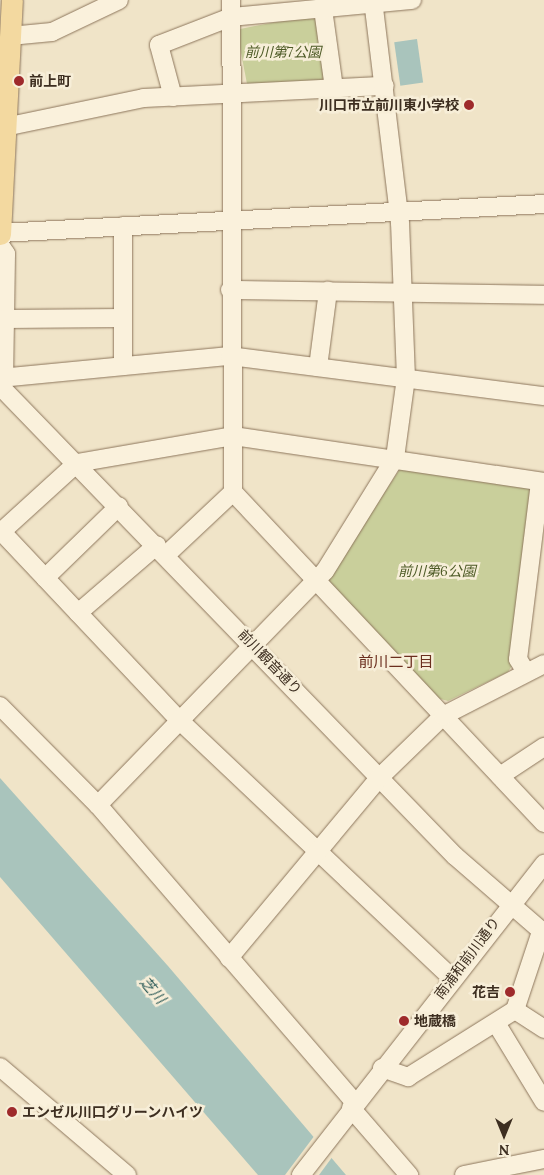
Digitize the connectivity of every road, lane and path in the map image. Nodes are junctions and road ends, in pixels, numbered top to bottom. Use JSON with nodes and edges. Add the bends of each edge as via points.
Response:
{"nodes":[{"id":1,"x":12,"y":0,"type":"edge"},
{"id":2,"x":118,"y":0,"type":"edge"},
{"id":3,"x":412,"y":0,"type":"edge"},
{"id":4,"x":374,"y":2,"type":"edge"},
{"id":5,"x":230,"y":9,"type":"edge"},
{"id":6,"x":323,"y":9,"type":"junction"},
{"id":7,"x":10,"y":36,"type":"junction"},
{"id":8,"x":384,"y":86,"type":"junction"},
{"id":9,"x":334,"y":88,"type":"junction"},
{"id":10,"x":232,"y":95,"type":"junction"},
{"id":11,"x":173,"y":97,"type":"junction"},
{"id":12,"x":4,"y":127,"type":"edge"},
{"id":13,"x":544,"y":204,"type":"edge"},
{"id":14,"x":400,"y":213,"type":"junction"},
{"id":15,"x":233,"y":222,"type":"junction"},
{"id":16,"x":122,"y":226,"type":"junction"},
{"id":17,"x":0,"y":233,"type":"edge"},
{"id":18,"x":0,"y":245,"type":"edge"},
{"id":19,"x":230,"y":290,"type":"junction"},
{"id":20,"x":328,"y":290,"type":"junction"},
{"id":21,"x":403,"y":292,"type":"junction"},
{"id":22,"x":544,"y":295,"type":"edge"},
{"id":23,"x":123,"y":318,"type":"junction"},
{"id":24,"x":5,"y":319,"type":"junction"},
{"id":25,"x":230,"y":356,"type":"junction"},
{"id":26,"x":123,"y":366,"type":"junction"},
{"id":27,"x":318,"y":367,"type":"junction"},
{"id":28,"x":406,"y":378,"type":"junction"},
{"id":29,"x":2,"y":381,"type":"edge"},
{"id":30,"x":544,"y":396,"type":"edge"},
{"id":31,"x":233,"y":436,"type":"junction"},
{"id":32,"x":395,"y":458,"type":"junction"},
{"id":33,"x":77,"y":463,"type":"junction"},
{"id":34,"x":542,"y":482,"type":"edge"},
{"id":35,"x":233,"y":492,"type":"junction"},
{"id":36,"x":119,"y":506,"type":"junction"},
{"id":37,"x":0,"y":532,"type":"edge"},
{"id":38,"x":162,"y":550,"type":"junction"},
{"id":39,"x":45,"y":578,"type":"junction"},
{"id":40,"x":317,"y":580,"type":"junction"},
{"id":41,"x":78,"y":613,"type":"junction"},
{"id":42,"x":254,"y":644,"type":"junction"},
{"id":43,"x":544,"y":664,"type":"edge"},
{"id":44,"x":526,"y":672,"type":"junction"},
{"id":45,"x":0,"y":706,"type":"edge"},
{"id":46,"x":442,"y":716,"type":"junction"},
{"id":47,"x":179,"y":720,"type":"junction"},
{"id":48,"x":544,"y":747,"type":"edge"},
{"id":49,"x":500,"y":776,"type":"junction"},
{"id":50,"x":380,"y":777,"type":"junction"},
{"id":51,"x":98,"y":805,"type":"junction"},
{"id":52,"x":544,"y":823,"type":"edge"},
{"id":53,"x":316,"y":851,"type":"junction"},
{"id":54,"x":544,"y":864,"type":"edge"},
{"id":55,"x":508,"y":904,"type":"junction"},
{"id":56,"x":543,"y":932,"type":"edge"},
{"id":57,"x":229,"y":958,"type":"junction"},
{"id":58,"x":452,"y":978,"type":"junction"},
{"id":59,"x":515,"y":1010,"type":"junction"},
{"id":60,"x":496,"y":1023,"type":"junction"},
{"id":61,"x":544,"y":1029,"type":"edge"},
{"id":62,"x":0,"y":1068,"type":"edge"},
{"id":63,"x":382,"y":1068,"type":"junction"},
{"id":64,"x":544,"y":1102,"type":"edge"},
{"id":65,"x":353,"y":1106,"type":"junction"},
{"id":66,"x":544,"y":1159,"type":"edge"},
{"id":67,"x":512,"y":1171,"type":"edge"},
{"id":68,"x":127,"y":1175,"type":"edge"},
{"id":69,"x":301,"y":1175,"type":"edge"},
{"id":70,"x":409,"y":1175,"type":"edge"},
{"id":71,"x":464,"y":1175,"type":"edge"}],
"edges":[{"from":1,"to":7,"type":"main road"},
{"from":2,"to":7,"type":"street","via":[[52,32]]},
{"from":3,"to":4,"type":"street"},
{"from":4,"to":6,"type":"street"},
{"from":4,"to":8,"type":"street"},
{"from":5,"to":6,"type":"street"},
{"from":5,"to":10,"type":"street"},
{"from":5,"to":11,"type":"street","via":[[159,45]]},
{"from":6,"to":9,"type":"street"},
{"from":7,"to":12,"type":"main road"},
{"from":8,"to":9,"type":"street"},
{"from":8,"to":14,"type":"street"},
{"from":9,"to":10,"type":"street"},
{"from":10,"to":11,"type":"street"},
{"from":10,"to":15,"type":"street"},
{"from":11,"to":12,"type":"street","via":[[144,98]]},
{"from":12,"to":17,"type":"main road"},
{"from":13,"to":14,"type":"street"},
{"from":14,"to":15,"type":"street"},
{"from":14,"to":21,"type":"street"},
{"from":15,"to":16,"type":"street"},
{"from":15,"to":19,"type":"street"},
{"from":16,"to":17,"type":"street"},
{"from":16,"to":23,"type":"street"},
{"from":18,"to":24,"type":"street","via":[[6,254]]},
{"from":19,"to":20,"type":"street"},
{"from":19,"to":25,"type":"street"},
{"from":20,"to":21,"type":"street"},
{"from":20,"to":27,"type":"street"},
{"from":21,"to":22,"type":"street"},
{"from":21,"to":28,"type":"street"},
{"from":23,"to":24,"type":"street"},
{"from":23,"to":26,"type":"street"},
{"from":24,"to":29,"type":"street"},
{"from":25,"to":26,"type":"street"},
{"from":25,"to":27,"type":"street"},
{"from":25,"to":31,"type":"street"},
{"from":26,"to":29,"type":"street"},
{"from":27,"to":28,"type":"street"},
{"from":28,"to":30,"type":"street"},
{"from":28,"to":32,"type":"street"},
{"from":29,"to":33,"type":"street","name":"前川観音通り"},
{"from":31,"to":32,"type":"street"},
{"from":31,"to":33,"type":"street"},
{"from":31,"to":35,"type":"street"},
{"from":32,"to":34,"type":"street"},
{"from":32,"to":40,"type":"street"},
{"from":33,"to":36,"type":"street","name":"前川観音通り"},
{"from":33,"to":37,"type":"street"},
{"from":34,"to":44,"type":"street","via":[[518,659]]},
{"from":35,"to":38,"type":"street"},
{"from":35,"to":40,"type":"street"},
{"from":36,"to":38,"type":"street","name":"前川観音通り"},
{"from":36,"to":39,"type":"street"},
{"from":37,"to":39,"type":"street"},
{"from":38,"to":41,"type":"street"},
{"from":38,"to":42,"type":"street","name":"前川観音通り"},
{"from":39,"to":41,"type":"street"},
{"from":40,"to":42,"type":"street"},
{"from":40,"to":46,"type":"street"},
{"from":41,"to":47,"type":"street"},
{"from":42,"to":47,"type":"street"},
{"from":42,"to":50,"type":"street","name":"前川観音通り"},
{"from":43,"to":44,"type":"street"},
{"from":44,"to":46,"type":"street"},
{"from":45,"to":51,"type":"street"},
{"from":46,"to":49,"type":"street"},
{"from":46,"to":50,"type":"street"},
{"from":47,"to":51,"type":"street"},
{"from":47,"to":53,"type":"street"},
{"from":48,"to":49,"type":"street"},
{"from":49,"to":52,"type":"street"},
{"from":50,"to":53,"type":"street"},
{"from":50,"to":55,"type":"street","name":"前川観音通り"},
{"from":51,"to":57,"type":"street"},
{"from":53,"to":57,"type":"street"},
{"from":53,"to":58,"type":"street"},
{"from":54,"to":55,"type":"street","name":"南浦和前川通り"},
{"from":55,"to":56,"type":"street","name":"前川観音通り"},
{"from":55,"to":58,"type":"street","name":"南浦和前川通り"},
{"from":56,"to":59,"type":"street"},
{"from":57,"to":65,"type":"street"},
{"from":58,"to":63,"type":"street","name":"南浦和前川通り"},
{"from":59,"to":60,"type":"street"},
{"from":59,"to":61,"type":"street"},
{"from":60,"to":63,"type":"street","via":[[408,1078]]},
{"from":60,"to":64,"type":"street"},
{"from":62,"to":68,"type":"street"},
{"from":63,"to":65,"type":"street","name":"南浦和前川通り"},
{"from":65,"to":69,"type":"street","name":"南浦和前川通り"},
{"from":65,"to":70,"type":"street"},
{"from":66,"to":67,"type":"street"},
{"from":67,"to":71,"type":"street"}]}
